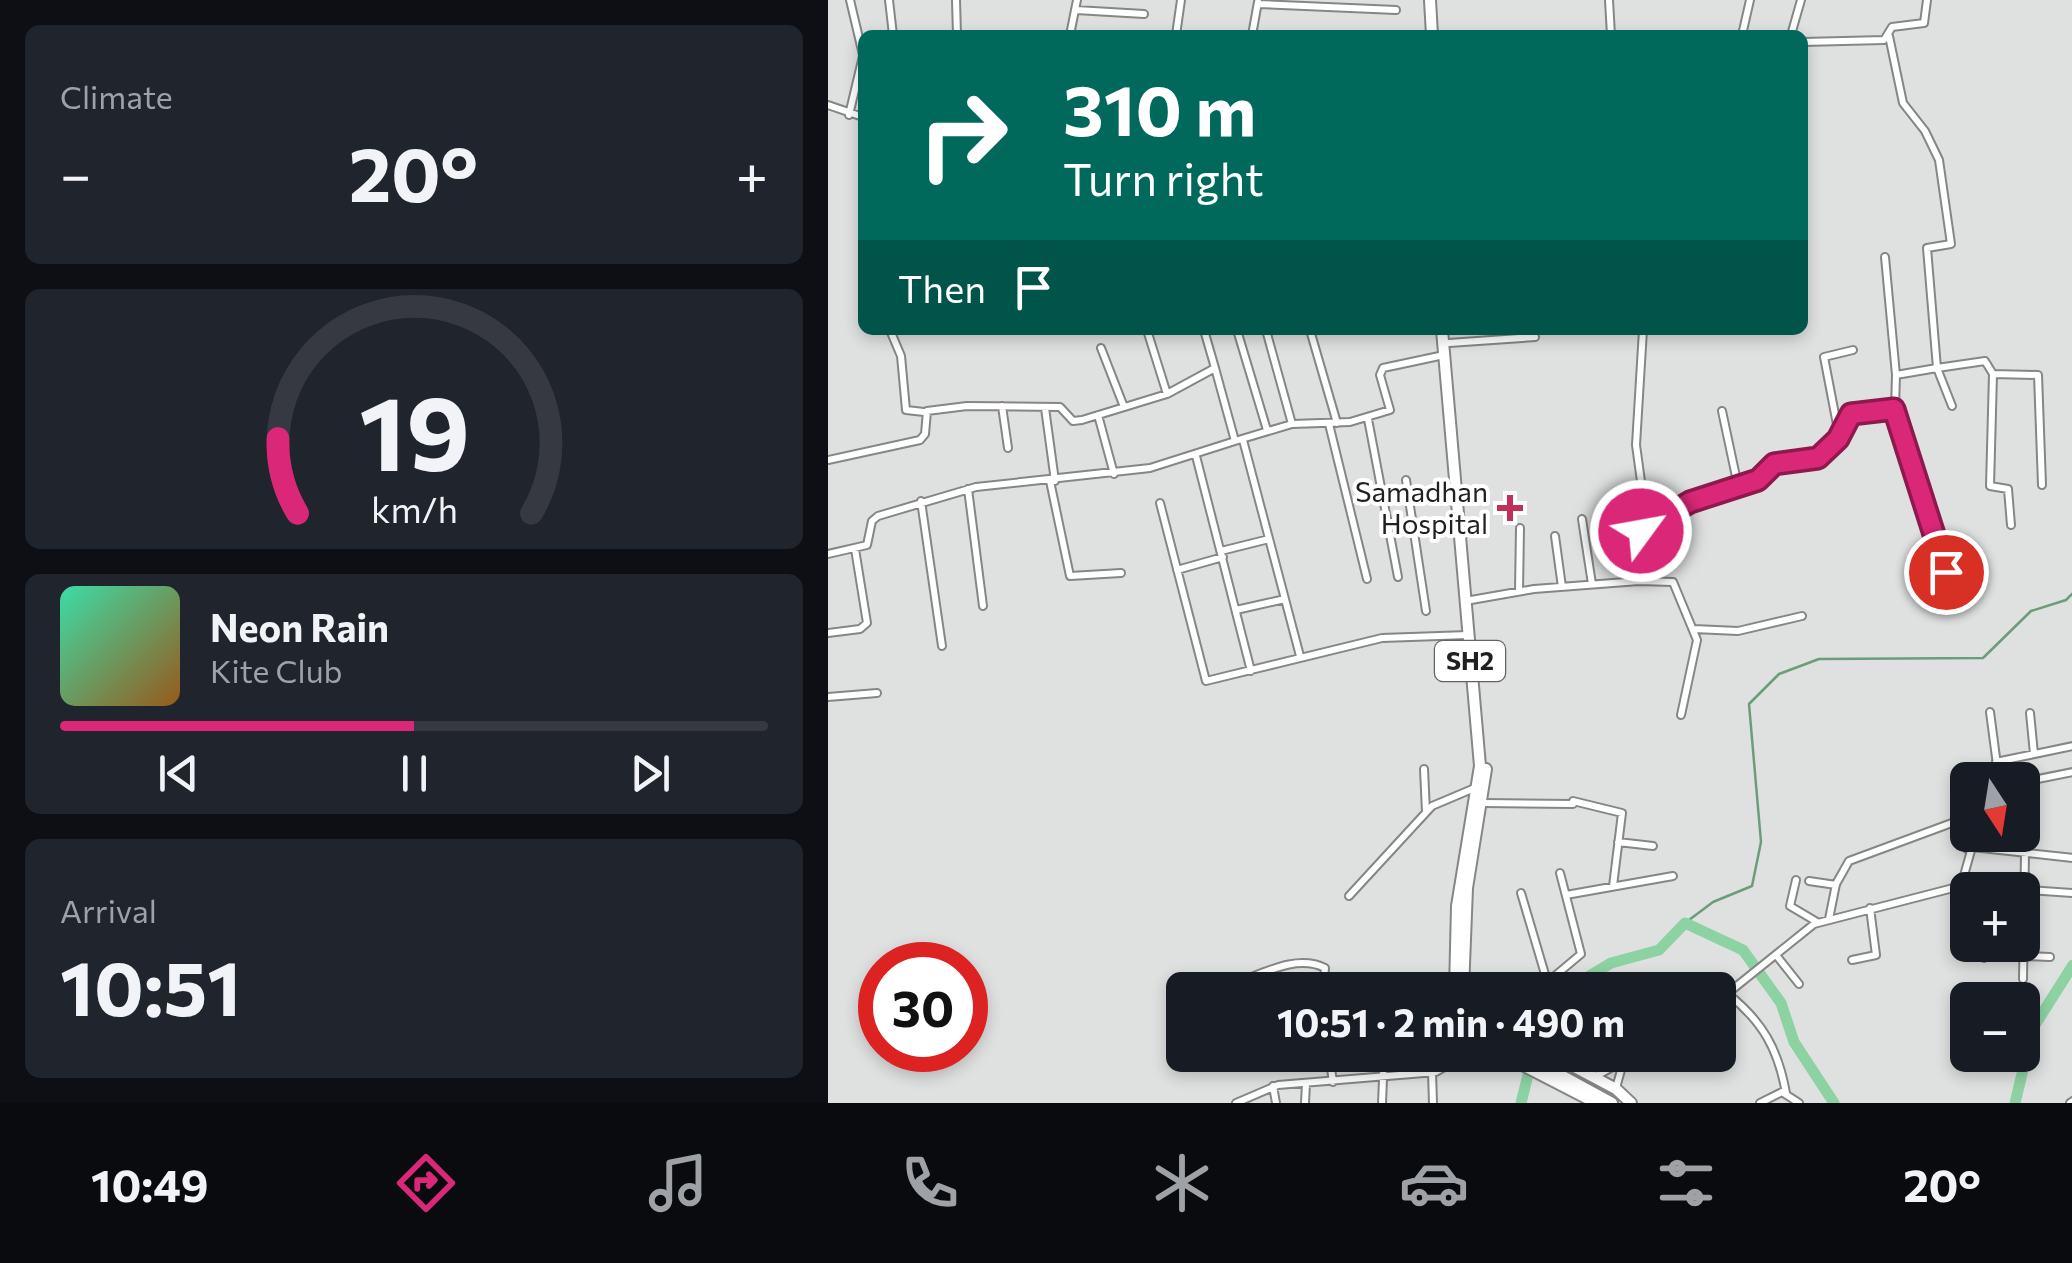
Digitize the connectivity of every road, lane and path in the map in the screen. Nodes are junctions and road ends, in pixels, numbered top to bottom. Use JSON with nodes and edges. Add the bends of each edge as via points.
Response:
{"nodes":[{"id":1,"x":850,"y":0,"type":"edge"},
{"id":2,"x":889,"y":0,"type":"edge"},
{"id":3,"x":1078,"y":0,"type":"edge"},
{"id":4,"x":1181,"y":0,"type":"edge"},
{"id":5,"x":1427,"y":0,"type":"edge"},
{"id":6,"x":1609,"y":0,"type":"edge"},
{"id":7,"x":1750,"y":0,"type":"edge"},
{"id":8,"x":1801,"y":0,"type":"edge"},
{"id":9,"x":1927,"y":0,"type":"edge"},
{"id":10,"x":953,"y":2,"type":"edge"},
{"id":11,"x":1258,"y":2,"type":"edge"},
{"id":12,"x":1076,"y":10,"type":"junction"},
{"id":13,"x":1396,"y":10,"type":"dead end"},
{"id":14,"x":1144,"y":14,"type":"dead end"},
{"id":15,"x":892,"y":30,"type":"edge"},
{"id":16,"x":956,"y":30,"type":"edge"},
{"id":17,"x":1071,"y":30,"type":"edge"},
{"id":18,"x":1177,"y":30,"type":"edge"},
{"id":19,"x":1253,"y":30,"type":"edge"},
{"id":20,"x":1429,"y":30,"type":"edge"},
{"id":21,"x":1611,"y":30,"type":"edge"},
{"id":22,"x":1743,"y":30,"type":"edge"},
{"id":23,"x":1792,"y":30,"type":"edge"},
{"id":24,"x":858,"y":34,"type":"edge"},
{"id":25,"x":1889,"y":36,"type":"junction"},
{"id":26,"x":1808,"y":42,"type":"edge"},
{"id":27,"x":858,"y":77,"type":"edge"},
{"id":28,"x":828,"y":105,"type":"edge"},
{"id":29,"x":849,"y":116,"type":"junction"},
{"id":30,"x":858,"y":117,"type":"edge"},
{"id":31,"x":1885,"y":257,"type":"dead end"},
{"id":32,"x":892,"y":335,"type":"edge"},
{"id":33,"x":1149,"y":335,"type":"edge"},
{"id":34,"x":1205,"y":335,"type":"edge"},
{"id":35,"x":1238,"y":335,"type":"edge"},
{"id":36,"x":1267,"y":335,"type":"edge"},
{"id":37,"x":1311,"y":335,"type":"edge"},
{"id":38,"x":1446,"y":335,"type":"edge"},
{"id":39,"x":1446,"y":335,"type":"edge"},
{"id":40,"x":1490,"y":335,"type":"edge"},
{"id":41,"x":1643,"y":335,"type":"edge"},
{"id":42,"x":1535,"y":336,"type":"dead end"},
{"id":43,"x":1101,"y":348,"type":"dead end"},
{"id":44,"x":1853,"y":350,"type":"dead end"},
{"id":45,"x":1444,"y":355,"type":"junction"},
{"id":46,"x":1214,"y":368,"type":"junction"},
{"id":47,"x":1937,"y":368,"type":"junction"},
{"id":48,"x":1993,"y":374,"type":"junction"},
{"id":49,"x":1896,"y":375,"type":"junction"},
{"id":50,"x":1166,"y":394,"type":"junction"},
{"id":51,"x":1002,"y":406,"type":"junction"},
{"id":52,"x":1952,"y":406,"type":"dead end"},
{"id":53,"x":1045,"y":407,"type":"junction"},
{"id":54,"x":1124,"y":408,"type":"junction"},
{"id":55,"x":1894,"y":409,"type":"junction"},
{"id":56,"x":1722,"y":411,"type":"dead end"},
{"id":57,"x":924,"y":412,"type":"junction"},
{"id":58,"x":1098,"y":416,"type":"junction"},
{"id":59,"x":1368,"y":419,"type":"junction"},
{"id":60,"x":1292,"y":424,"type":"junction"},
{"id":61,"x":1333,"y":424,"type":"junction"},
{"id":62,"x":1267,"y":430,"type":"junction"},
{"id":63,"x":1839,"y":436,"type":"junction"},
{"id":64,"x":1239,"y":440,"type":"junction"},
{"id":65,"x":1008,"y":448,"type":"dead end"},
{"id":66,"x":1196,"y":456,"type":"junction"},
{"id":67,"x":828,"y":460,"type":"edge"},
{"id":68,"x":1114,"y":474,"type":"junction"},
{"id":69,"x":1406,"y":480,"type":"dead end"},
{"id":70,"x":1053,"y":481,"type":"junction"},
{"id":71,"x":2042,"y":485,"type":"dead end"},
{"id":72,"x":1738,"y":486,"type":"junction"},
{"id":73,"x":968,"y":489,"type":"junction"},
{"id":74,"x":920,"y":501,"type":"junction"},
{"id":75,"x":1160,"y":503,"type":"dead end"},
{"id":76,"x":1582,"y":519,"type":"dead end"},
{"id":77,"x":1459,"y":522,"type":"junction"},
{"id":78,"x":1647,"y":524,"type":"junction"},
{"id":79,"x":2011,"y":525,"type":"dead end"},
{"id":80,"x":1414,"y":528,"type":"junction"},
{"id":81,"x":1520,"y":528,"type":"dead end"},
{"id":82,"x":1555,"y":536,"type":"dead end"},
{"id":83,"x":1269,"y":538,"type":"junction"},
{"id":84,"x":855,"y":549,"type":"junction"},
{"id":85,"x":828,"y":554,"type":"edge"},
{"id":86,"x":1222,"y":554,"type":"junction"},
{"id":87,"x":1177,"y":570,"type":"junction"},
{"id":88,"x":1120,"y":573,"type":"dead end"},
{"id":89,"x":1398,"y":577,"type":"dead end"},
{"id":90,"x":1367,"y":579,"type":"dead end"},
{"id":91,"x":1640,"y":581,"type":"junction"},
{"id":92,"x":1592,"y":584,"type":"junction"},
{"id":93,"x":1562,"y":586,"type":"junction"},
{"id":94,"x":1519,"y":591,"type":"junction"},
{"id":95,"x":1285,"y":598,"type":"junction"},
{"id":96,"x":1471,"y":600,"type":"junction"},
{"id":97,"x":983,"y":606,"type":"dead end"},
{"id":98,"x":1957,"y":606,"type":"dead end"},
{"id":99,"x":1236,"y":610,"type":"junction"},
{"id":100,"x":1426,"y":612,"type":"dead end"},
{"id":101,"x":1802,"y":616,"type":"dead end"},
{"id":102,"x":1692,"y":629,"type":"junction"},
{"id":103,"x":828,"y":633,"type":"edge"},
{"id":104,"x":1468,"y":635,"type":"junction"},
{"id":105,"x":942,"y":646,"type":"dead end"},
{"id":106,"x":1300,"y":656,"type":"junction"},
{"id":107,"x":1251,"y":671,"type":"junction"},
{"id":108,"x":877,"y":693,"type":"dead end"},
{"id":109,"x":828,"y":698,"type":"edge"},
{"id":110,"x":1990,"y":712,"type":"dead end"},
{"id":111,"x":2030,"y":714,"type":"dead end"},
{"id":112,"x":1681,"y":716,"type":"dead end"},
{"id":113,"x":2072,"y":746,"type":"edge"},
{"id":114,"x":2034,"y":754,"type":"junction"},
{"id":115,"x":1996,"y":762,"type":"joint"},
{"id":116,"x":1424,"y":768,"type":"dead end"},
{"id":117,"x":2072,"y":772,"type":"edge"},
{"id":118,"x":2040,"y":779,"type":"edge"},
{"id":119,"x":1478,"y":786,"type":"junction"},
{"id":120,"x":1483,"y":803,"type":"junction"},
{"id":121,"x":1426,"y":813,"type":"junction"},
{"id":122,"x":1950,"y":823,"type":"edge"},
{"id":123,"x":1618,"y":842,"type":"junction"},
{"id":124,"x":1653,"y":846,"type":"dead end"},
{"id":125,"x":2018,"y":852,"type":"edge"},
{"id":126,"x":2025,"y":853,"type":"junction"},
{"id":127,"x":2072,"y":858,"type":"edge"},
{"id":128,"x":2026,"y":872,"type":"edge"},
{"id":129,"x":1560,"y":873,"type":"dead end"},
{"id":130,"x":1673,"y":876,"type":"dead end"},
{"id":131,"x":1796,"y":880,"type":"dead end"},
{"id":132,"x":1809,"y":881,"type":"dead end"},
{"id":133,"x":1836,"y":885,"type":"junction"},
{"id":134,"x":1614,"y":886,"type":"junction"},
{"id":135,"x":1950,"y":888,"type":"edge"},
{"id":136,"x":2040,"y":891,"type":"edge"},
{"id":137,"x":2072,"y":893,"type":"edge"},
{"id":138,"x":1521,"y":894,"type":"dead end"},
{"id":139,"x":1566,"y":895,"type":"junction"},
{"id":140,"x":1349,"y":896,"type":"dead end"},
{"id":141,"x":1870,"y":908,"type":"junction"},
{"id":142,"x":1828,"y":919,"type":"junction"},
{"id":143,"x":1818,"y":922,"type":"junction"},
{"id":144,"x":1776,"y":955,"type":"junction"},
{"id":145,"x":2040,"y":956,"type":"edge"},
{"id":146,"x":2050,"y":956,"type":"dead end"},
{"id":147,"x":1852,"y":960,"type":"dead end"},
{"id":148,"x":2024,"y":962,"type":"edge"},
{"id":149,"x":1267,"y":972,"type":"edge"},
{"id":150,"x":1327,"y":972,"type":"edge"},
{"id":151,"x":1455,"y":972,"type":"edge"},
{"id":152,"x":1464,"y":972,"type":"edge"},
{"id":153,"x":1544,"y":972,"type":"edge"},
{"id":154,"x":1559,"y":972,"type":"edge"},
{"id":155,"x":2023,"y":979,"type":"dead end"},
{"id":156,"x":1800,"y":984,"type":"dead end"},
{"id":157,"x":1736,"y":987,"type":"edge"},
{"id":158,"x":1736,"y":1000,"type":"edge"},
{"id":159,"x":1331,"y":1072,"type":"edge"},
{"id":160,"x":1383,"y":1072,"type":"edge"},
{"id":161,"x":1432,"y":1072,"type":"joint"},
{"id":162,"x":1541,"y":1072,"type":"edge"},
{"id":163,"x":1552,"y":1072,"type":"edge"},
{"id":164,"x":1593,"y":1072,"type":"edge"},
{"id":165,"x":1619,"y":1072,"type":"edge"},
{"id":166,"x":1590,"y":1073,"type":"joint"},
{"id":167,"x":1382,"y":1078,"type":"junction"},
{"id":168,"x":1332,"y":1082,"type":"junction"},
{"id":169,"x":1306,"y":1083,"type":"junction"},
{"id":170,"x":1273,"y":1086,"type":"junction"},
{"id":171,"x":1616,"y":1089,"type":"junction"},
{"id":172,"x":1586,"y":1092,"type":"junction"},
{"id":173,"x":1786,"y":1093,"type":"junction"},
{"id":174,"x":1236,"y":1103,"type":"edge"},
{"id":175,"x":1276,"y":1103,"type":"edge"},
{"id":176,"x":1305,"y":1103,"type":"edge"},
{"id":177,"x":1382,"y":1103,"type":"edge"},
{"id":178,"x":1432,"y":1103,"type":"edge"},
{"id":179,"x":1596,"y":1103,"type":"edge"},
{"id":180,"x":1612,"y":1103,"type":"edge"},
{"id":181,"x":1632,"y":1103,"type":"edge"},
{"id":182,"x":1760,"y":1103,"type":"edge"},
{"id":183,"x":1798,"y":1103,"type":"edge"}],
"edges":[{"from":1,"to":24,"type":"street"},
{"from":2,"to":15,"type":"street"},
{"from":3,"to":12,"type":"street"},
{"from":4,"to":18,"type":"street"},
{"from":5,"to":20,"type":"main road"},
{"from":6,"to":21,"type":"street"},
{"from":7,"to":22,"type":"street"},
{"from":8,"to":23,"type":"street"},
{"from":9,"to":25,"type":"street","via":[[1924,24],[1894,27]]},
{"from":10,"to":16,"type":"street"},
{"from":11,"to":13,"type":"street"},
{"from":11,"to":19,"type":"street"},
{"from":12,"to":14,"type":"street"},
{"from":12,"to":17,"type":"street"},
{"from":25,"to":26,"type":"street"},
{"from":25,"to":47,"type":"street","via":[[1903,103],[1940,160],[1950,225],[1952,243],[1927,248]]},
{"from":27,"to":29,"type":"street"},
{"from":28,"to":29,"type":"street"},
{"from":29,"to":30,"type":"street"},
{"from":31,"to":49,"type":"street"},
{"from":32,"to":57,"type":"street","via":[[902,356],[906,410]]},
{"from":33,"to":50,"type":"street"},
{"from":34,"to":46,"type":"street"},
{"from":35,"to":62,"type":"street"},
{"from":36,"to":60,"type":"street"},
{"from":37,"to":61,"type":"street"},
{"from":38,"to":45,"type":"main road","number":"SH2"},
{"from":39,"to":96,"type":"main road","number":"SH2"},
{"from":40,"to":42,"type":"street"},
{"from":41,"to":78,"type":"street","via":[[1636,445]]},
{"from":43,"to":54,"type":"street"},
{"from":44,"to":63,"type":"street","via":[[1824,357]]},
{"from":45,"to":59,"type":"street","via":[[1383,368],[1390,410]]},
{"from":45,"to":77,"type":"main road","number":"SH2"},
{"from":46,"to":50,"type":"street"},
{"from":46,"to":64,"type":"street"},
{"from":47,"to":48,"type":"street","via":[[1985,362]]},
{"from":47,"to":49,"type":"street"},
{"from":47,"to":52,"type":"street"},
{"from":48,"to":71,"type":"street","via":[[2041,378]]},
{"from":48,"to":79,"type":"street","via":[[1990,486],[2008,489]]},
{"from":49,"to":55,"type":"street"},
{"from":50,"to":54,"type":"street"},
{"from":51,"to":53,"type":"street"},
{"from":51,"to":57,"type":"street"},
{"from":51,"to":65,"type":"street"},
{"from":53,"to":58,"type":"street","via":[[1060,407],[1076,421]]},
{"from":53,"to":70,"type":"street"},
{"from":54,"to":58,"type":"street"},
{"from":55,"to":63,"type":"street","via":[[1851,414]]},
{"from":55,"to":98,"type":"street"},
{"from":56,"to":72,"type":"street"},
{"from":57,"to":67,"type":"street","via":[[920,440]]},
{"from":58,"to":68,"type":"street"},
{"from":59,"to":61,"type":"street"},
{"from":59,"to":89,"type":"street"},
{"from":60,"to":61,"type":"street"},
{"from":60,"to":62,"type":"street"},
{"from":61,"to":90,"type":"street"},
{"from":62,"to":64,"type":"street"},
{"from":63,"to":72,"type":"street","via":[[1818,458],[1778,462],[1758,480]]},
{"from":64,"to":66,"type":"street"},
{"from":64,"to":83,"type":"street"},
{"from":66,"to":68,"type":"street"},
{"from":66,"to":86,"type":"street"},
{"from":68,"to":70,"type":"street"},
{"from":69,"to":80,"type":"street"},
{"from":70,"to":73,"type":"street"},
{"from":70,"to":88,"type":"street","via":[[1070,576]]},
{"from":72,"to":78,"type":"street"},
{"from":73,"to":74,"type":"street"},
{"from":73,"to":97,"type":"street"},
{"from":74,"to":84,"type":"street","via":[[874,518],[869,543]]},
{"from":74,"to":105,"type":"street"},
{"from":75,"to":87,"type":"street"},
{"from":76,"to":92,"type":"street"},
{"from":77,"to":80,"type":"street"},
{"from":77,"to":104,"type":"main road","number":"SH2"},
{"from":78,"to":91,"type":"street"},
{"from":80,"to":100,"type":"street"},
{"from":81,"to":94,"type":"street"},
{"from":82,"to":93,"type":"street"},
{"from":83,"to":86,"type":"street"},
{"from":83,"to":95,"type":"street"},
{"from":84,"to":85,"type":"street"},
{"from":84,"to":103,"type":"street","via":[[867,623]]},
{"from":86,"to":87,"type":"street"},
{"from":86,"to":99,"type":"street"},
{"from":87,"to":107,"type":"street","via":[[1204,678]]},
{"from":91,"to":92,"type":"street"},
{"from":91,"to":102,"type":"street","via":[[1674,582]]},
{"from":92,"to":93,"type":"street"},
{"from":93,"to":94,"type":"street"},
{"from":94,"to":96,"type":"street"},
{"from":95,"to":99,"type":"street"},
{"from":95,"to":106,"type":"street"},
{"from":96,"to":120,"type":"main road","number":"SH2","via":[[1486,766]]},
{"from":99,"to":107,"type":"street"},
{"from":101,"to":102,"type":"street","via":[[1738,631]]},
{"from":102,"to":112,"type":"street","via":[[1697,642]]},
{"from":104,"to":106,"type":"street","via":[[1393,636]]},
{"from":104,"to":119,"type":"main road","number":"SH2"},
{"from":106,"to":107,"type":"street"},
{"from":108,"to":109,"type":"street"},
{"from":110,"to":115,"type":"street"},
{"from":111,"to":114,"type":"street"},
{"from":113,"to":114,"type":"street"},
{"from":114,"to":115,"type":"street"},
{"from":116,"to":121,"type":"street"},
{"from":117,"to":118,"type":"street"},
{"from":119,"to":121,"type":"street"},
{"from":119,"to":151,"type":"main road","number":"SH2","via":[[1457,906]]},
{"from":120,"to":123,"type":"street","via":[[1573,803],[1621,811]]},
{"from":120,"to":152,"type":"main road","number":"SH2","via":[[1466,888]]},
{"from":121,"to":140,"type":"street"},
{"from":122,"to":133,"type":"street","via":[[1852,859]]},
{"from":123,"to":124,"type":"street"},
{"from":123,"to":134,"type":"street"},
{"from":125,"to":126,"type":"street"},
{"from":126,"to":127,"type":"street"},
{"from":126,"to":128,"type":"street"},
{"from":129,"to":139,"type":"street"},
{"from":130,"to":134,"type":"street"},
{"from":131,"to":143,"type":"street","via":[[1790,906]]},
{"from":132,"to":133,"type":"street"},
{"from":133,"to":142,"type":"street"},
{"from":134,"to":139,"type":"street"},
{"from":135,"to":141,"type":"street"},
{"from":136,"to":137,"type":"street"},
{"from":138,"to":153,"type":"street"},
{"from":139,"to":154,"type":"street","via":[[1581,954]]},
{"from":141,"to":142,"type":"street"},
{"from":141,"to":147,"type":"street","via":[[1876,954]]},
{"from":142,"to":143,"type":"street"},
{"from":143,"to":144,"type":"street"},
{"from":144,"to":156,"type":"street"},
{"from":144,"to":157,"type":"street"},
{"from":145,"to":146,"type":"street"},
{"from":148,"to":155,"type":"street"},
{"from":149,"to":150,"type":"street","via":[[1312,963]]},
{"from":158,"to":173,"type":"street","via":[[1755,1015],[1778,1054]]},
{"from":159,"to":168,"type":"street"},
{"from":160,"to":167,"type":"street"},
{"from":161,"to":167,"type":"street"},
{"from":161,"to":178,"type":"street"},
{"from":162,"to":172,"type":"main road"},
{"from":163,"to":172,"type":"main road"},
{"from":164,"to":166,"type":"street"},
{"from":165,"to":171,"type":"street"},
{"from":166,"to":171,"type":"main road"},
{"from":167,"to":168,"type":"street"},
{"from":167,"to":177,"type":"street"},
{"from":168,"to":169,"type":"street"},
{"from":169,"to":170,"type":"street"},
{"from":169,"to":176,"type":"street"},
{"from":170,"to":174,"type":"street"},
{"from":170,"to":175,"type":"street"},
{"from":171,"to":181,"type":"main road"},
{"from":172,"to":179,"type":"main road"},
{"from":172,"to":180,"type":"main road"},
{"from":173,"to":182,"type":"street"},
{"from":173,"to":183,"type":"street"}]}
